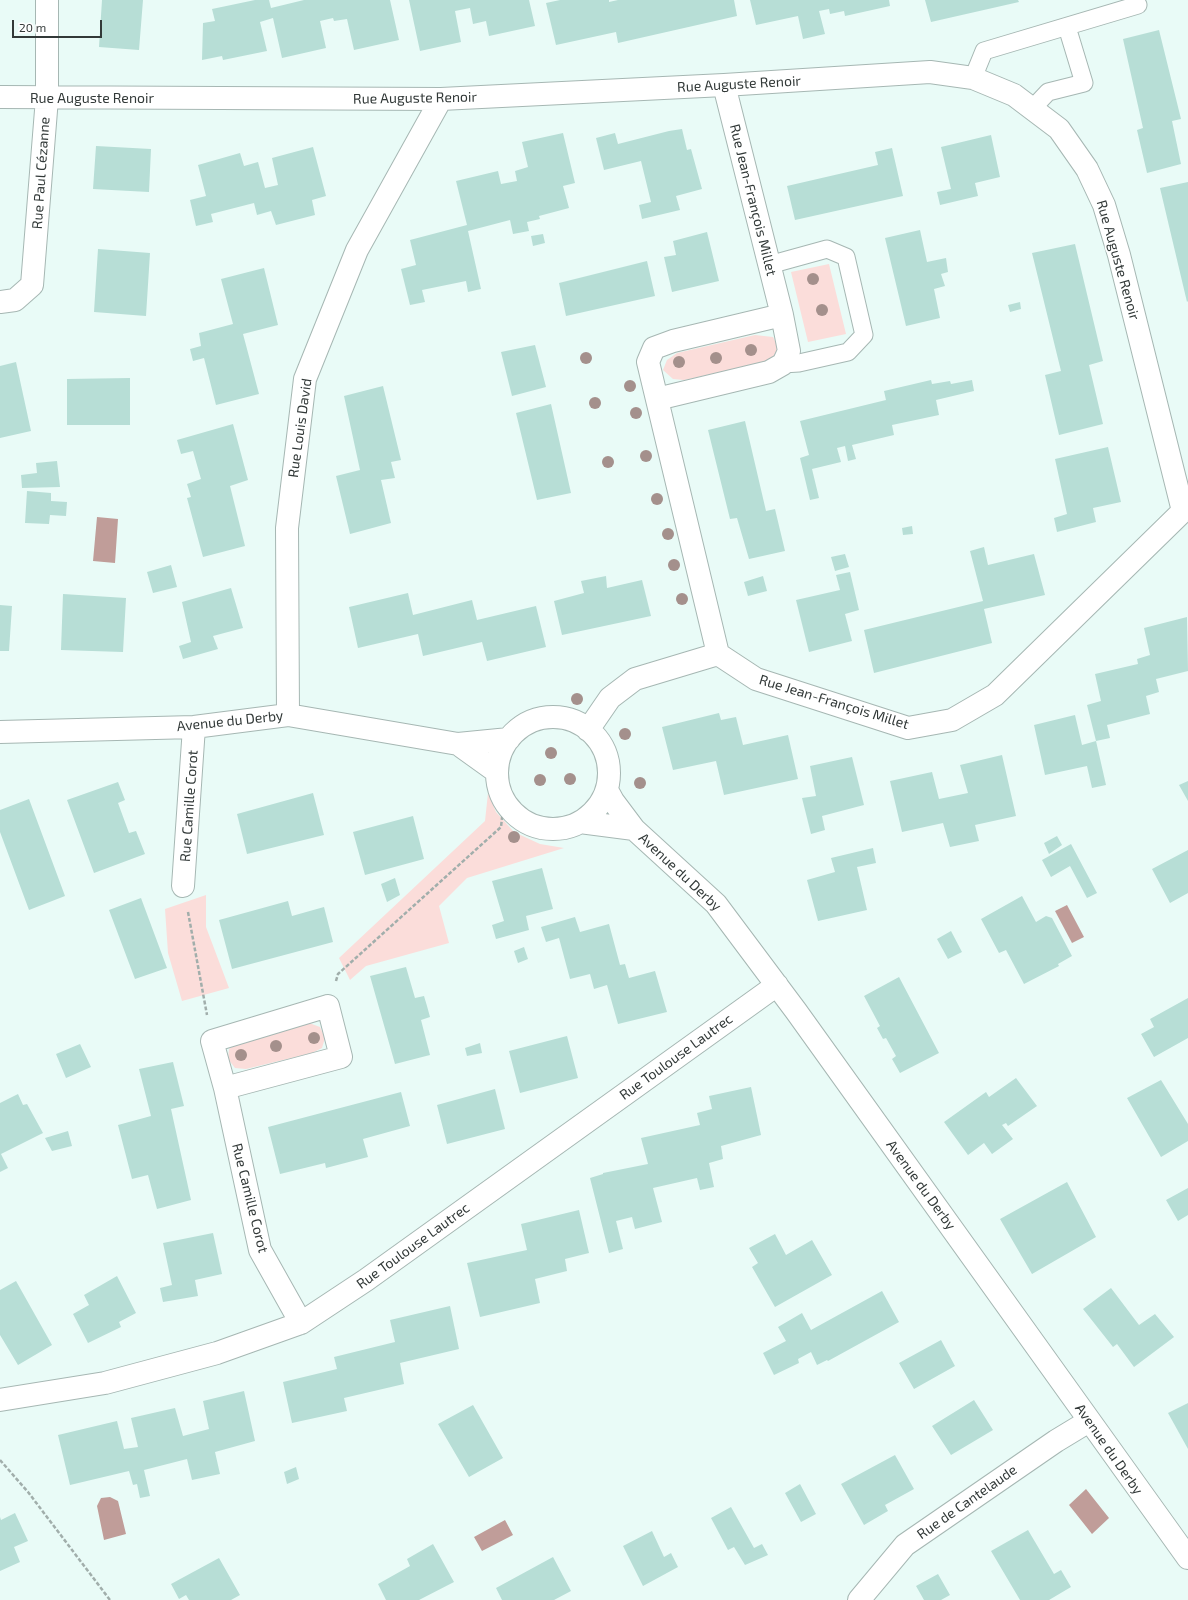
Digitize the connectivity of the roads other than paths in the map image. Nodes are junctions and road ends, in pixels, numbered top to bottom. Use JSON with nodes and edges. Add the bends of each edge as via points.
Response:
{"nodes":[{"id":1,"x":47,"y":0,"type":"edge"},
{"id":2,"x":1138,"y":5,"type":"dead end"},
{"id":3,"x":1068,"y":26,"type":"junction"},
{"id":4,"x":972,"y":78,"type":"junction"},
{"id":5,"x":724,"y":85,"type":"junction"},
{"id":6,"x":0,"y":97,"type":"edge"},
{"id":7,"x":47,"y":98,"type":"junction"},
{"id":8,"x":441,"y":99,"type":"junction"},
{"id":9,"x":1032,"y":110,"type":"junction"},
{"id":10,"x":769,"y":265,"type":"junction"},
{"id":11,"x":0,"y":302,"type":"edge"},
{"id":12,"x":782,"y":315,"type":"junction"},
{"id":13,"x":783,"y":364,"type":"junction"},
{"id":14,"x":657,"y":399,"type":"junction"},
{"id":15,"x":1186,"y":510,"type":"edge"},
{"id":16,"x":718,"y":654,"type":"junction"},
{"id":17,"x":288,"y":715,"type":"junction"},
{"id":18,"x":194,"y":727,"type":"junction"},
{"id":19,"x":588,"y":730,"type":"junction"},
{"id":20,"x":0,"y":732,"type":"edge"},
{"id":21,"x":508,"y":739,"type":"junction"},
{"id":22,"x":458,"y":744,"type":"junction"},
{"id":23,"x":497,"y":772,"type":"junction"},
{"id":24,"x":607,"y":790,"type":"junction"},
{"id":25,"x":580,"y":822,"type":"junction"},
{"id":26,"x":634,"y":829,"type":"junction"},
{"id":27,"x":184,"y":886,"type":"road end"},
{"id":28,"x":777,"y":985,"type":"junction"},
{"id":29,"x":225,"y":1088,"type":"junction"},
{"id":30,"x":301,"y":1323,"type":"junction"},
{"id":31,"x":0,"y":1400,"type":"edge"},
{"id":32,"x":1088,"y":1421,"type":"junction"},
{"id":33,"x":1188,"y":1558,"type":"edge"},
{"id":34,"x":859,"y":1600,"type":"edge"}],
"edges":[{"from":1,"to":7,"type":"street","name":"Rue Paul Cézanne"},
{"from":2,"to":3,"type":"lane"},
{"from":3,"to":4,"type":"lane","via":[[984,51]]},
{"from":3,"to":9,"type":"lane","via":[[1084,83],[1048,92]]},
{"from":4,"to":5,"type":"street","name":"Rue Auguste Renoir","via":[[930,72]]},
{"from":4,"to":9,"type":"street","name":"Rue Auguste Renoir","via":[[1014,95]]},
{"from":5,"to":8,"type":"street","name":"Rue Auguste Renoir"},
{"from":5,"to":10,"type":"street","name":"Rue Jean-François Millet"},
{"from":6,"to":7,"type":"street","name":"Rue Auguste Renoir"},
{"from":7,"to":8,"type":"street","name":"Rue Auguste Renoir"},
{"from":7,"to":11,"type":"street","name":"Rue Paul Cézanne","via":[[32,285],[15,300]]},
{"from":8,"to":17,"type":"street","name":"Rue Louis David","via":[[357,250],[306,379],[287,528]]},
{"from":9,"to":15,"type":"street","name":"Rue Auguste Renoir","via":[[1059,129],[1087,169],[1104,205]]},
{"from":10,"to":12,"type":"street","name":"Rue Jean-François Millet"},
{"from":10,"to":13,"type":"lane","via":[[827,248],[846,257],[864,335],[848,352]]},
{"from":12,"to":13,"type":"street","name":"Rue Jean-François Millet","via":[[788,351]]},
{"from":12,"to":14,"type":"street","via":[[673,341],[654,348],[648,362]]},
{"from":13,"to":14,"type":"street","via":[[769,372]]},
{"from":14,"to":16,"type":"street"},
{"from":15,"to":16,"type":"street","name":"Rue Jean-François Millet","via":[[996,695],[952,720],[908,728],[756,679]]},
{"from":16,"to":19,"type":"street","via":[[635,679],[610,698]]},
{"from":17,"to":18,"type":"street","name":"Avenue du Derby"},
{"from":17,"to":22,"type":"street","name":"Avenue du Derby"},
{"from":18,"to":20,"type":"street","name":"Avenue du Derby"},
{"from":18,"to":27,"type":"street","name":"Rue Camille Corot"},
{"from":19,"to":21,"type":"street","via":[[569,719],[552,717],[526,724]]},
{"from":19,"to":24,"type":"street","via":[[596,736],[609,765]]},
{"from":21,"to":22,"type":"street","name":"Avenue du Derby"},
{"from":21,"to":23,"type":"street","via":[[500,754]]},
{"from":22,"to":23,"type":"street","name":"Avenue du Derby"},
{"from":23,"to":25,"type":"street","via":[[504,800],[515,814],[529,823],[546,828],[564,828]]},
{"from":24,"to":25,"type":"street","via":[[594,811]]},
{"from":24,"to":26,"type":"street","name":"Avenue du Derby","via":[[612,801]]},
{"from":25,"to":26,"type":"street","name":"Avenue du Derby"},
{"from":26,"to":28,"type":"street","name":"Avenue du Derby","via":[[716,904]]},
{"from":28,"to":30,"type":"street","name":"Rue Toulouse Lautrec","via":[[366,1280]]},
{"from":28,"to":32,"type":"street","name":"Avenue du Derby"},
{"from":29,"to":29,"type":"street","name":"Rue Camille Corot","via":[[341,1057],[328,1006],[212,1042]]},
{"from":29,"to":30,"type":"street","name":"Rue Camille Corot","via":[[260,1250]]},
{"from":30,"to":31,"type":"street","name":"Rue Toulouse Lautrec","via":[[217,1353],[105,1383]]},
{"from":32,"to":33,"type":"street","name":"Avenue du Derby"},
{"from":32,"to":34,"type":"street","name":"Rue de Cantelaude","via":[[905,1545]]}]}
